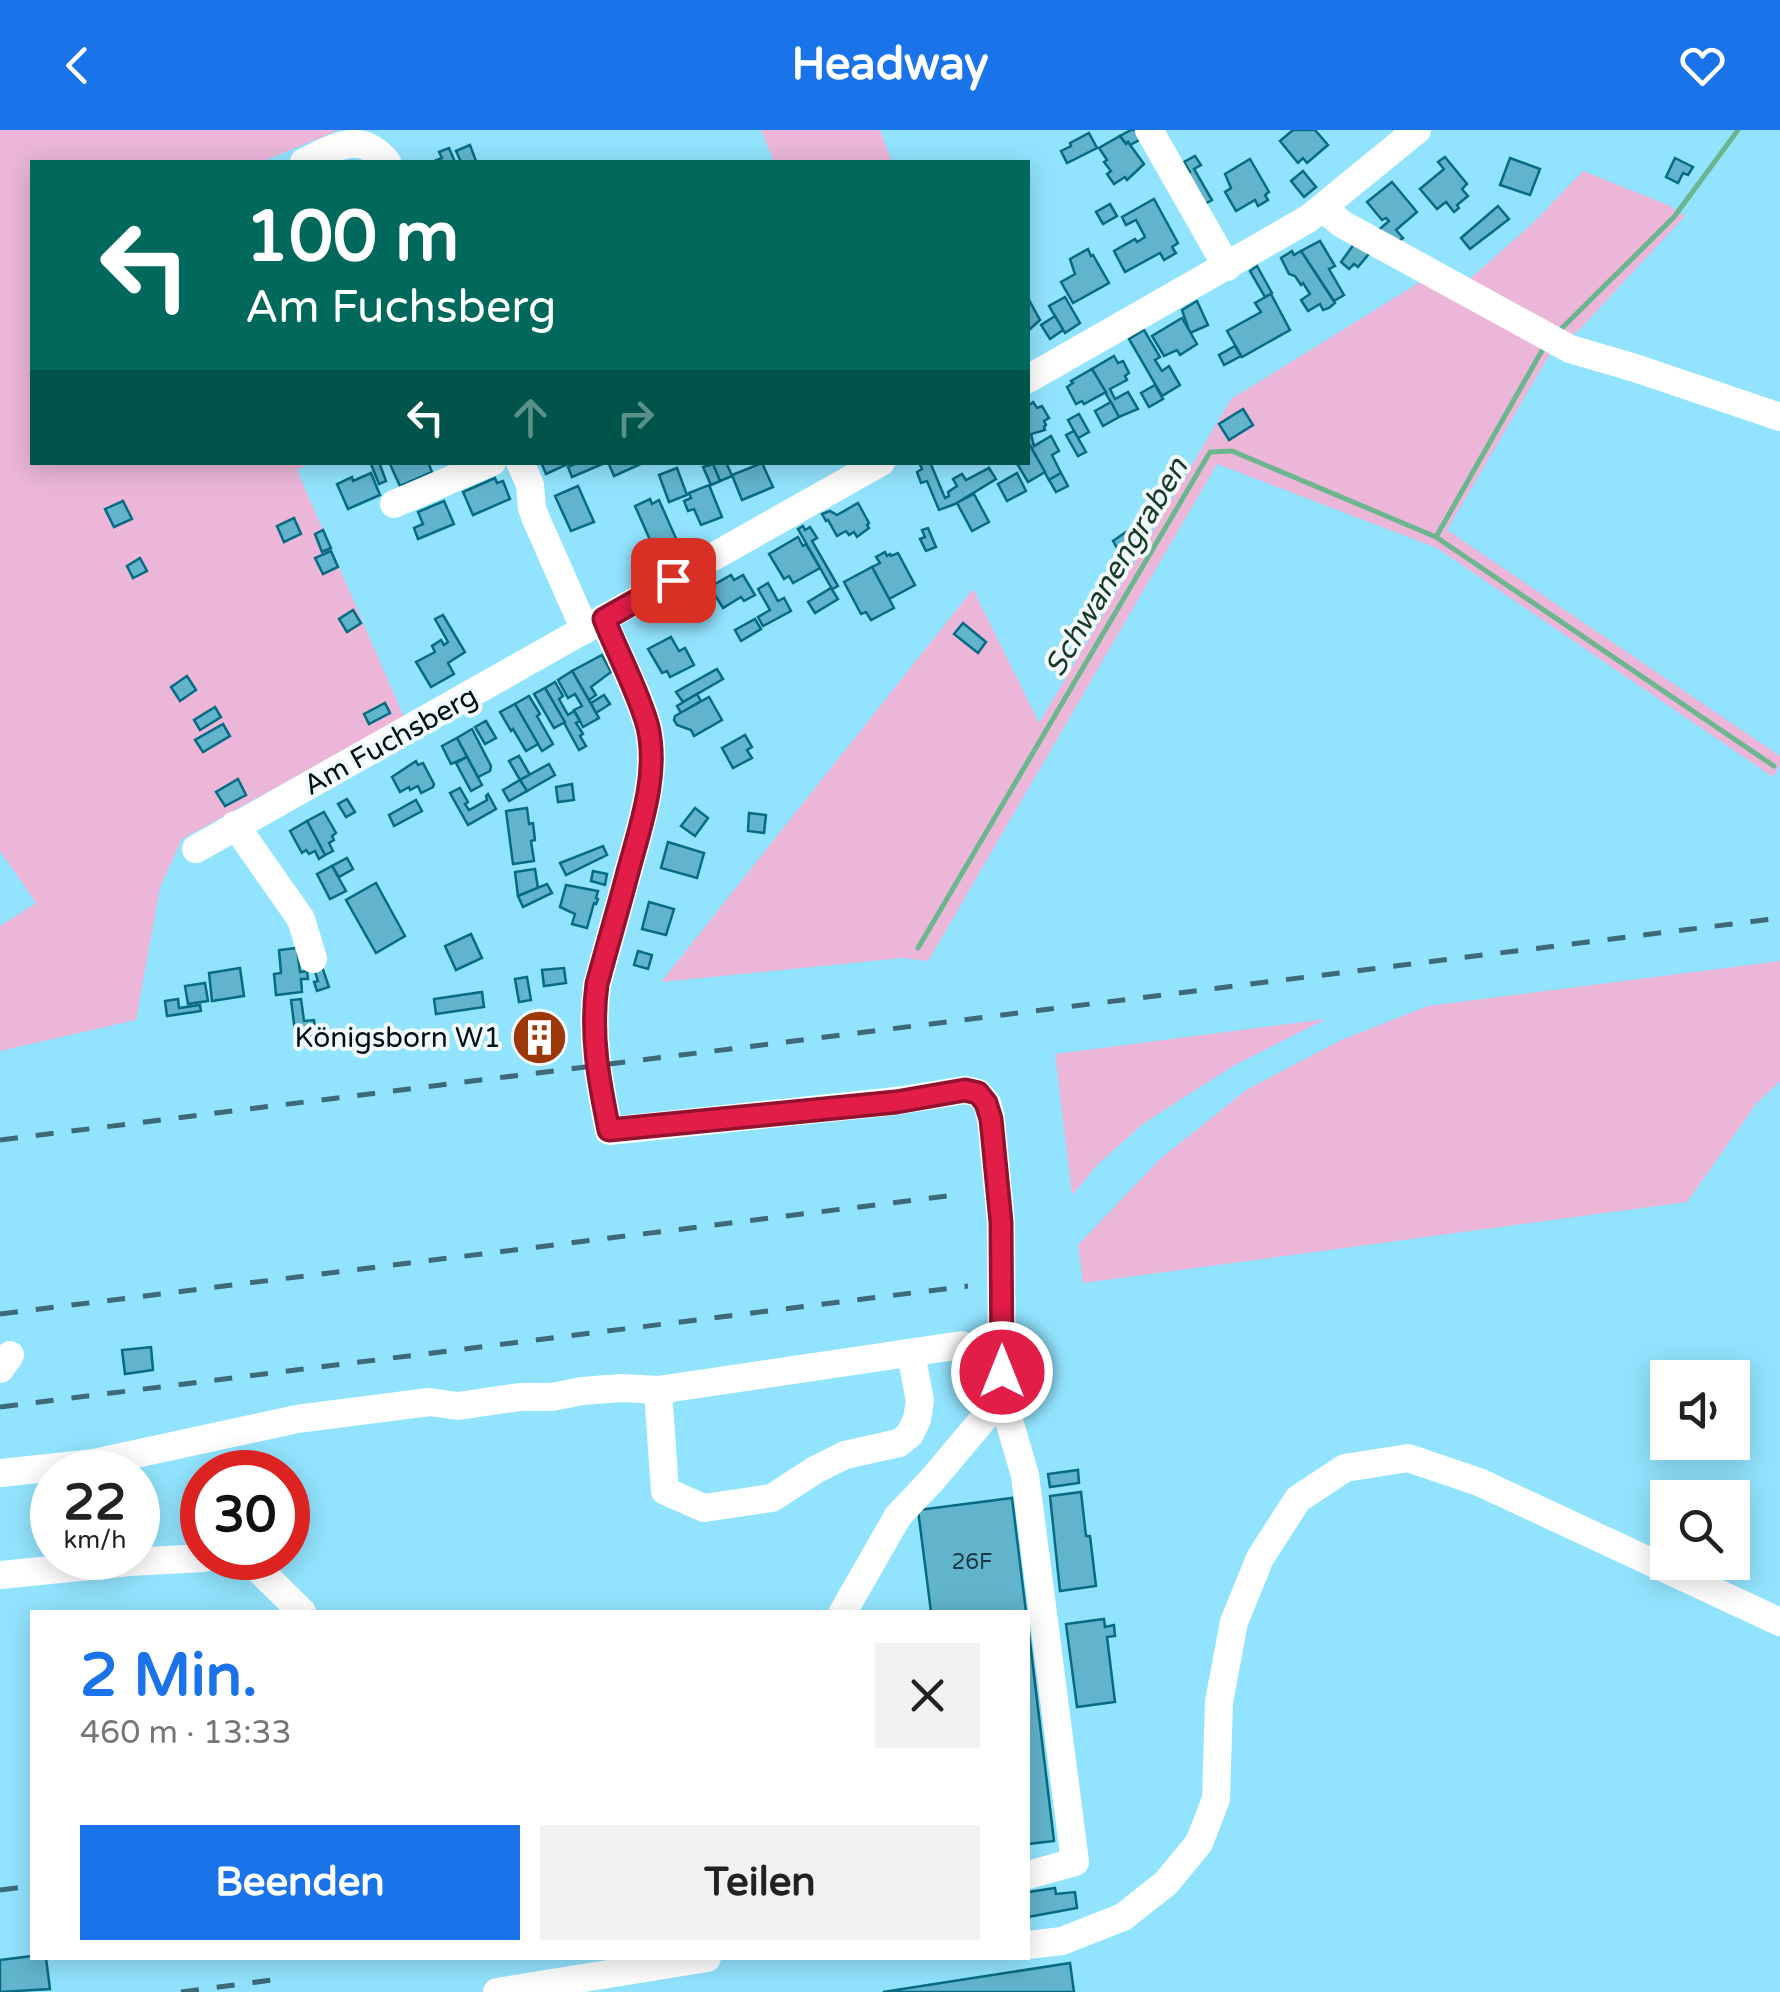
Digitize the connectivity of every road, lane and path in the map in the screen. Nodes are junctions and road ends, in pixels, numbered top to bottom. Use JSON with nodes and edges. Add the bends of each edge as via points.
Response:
{"nodes":[{"id":1,"x":1149,"y":130,"type":"edge"},
{"id":2,"x":1417,"y":130,"type":"edge"},
{"id":3,"x":381,"y":156,"type":"edge"},
{"id":4,"x":308,"y":160,"type":"edge"},
{"id":5,"x":1323,"y":208,"type":"junction"},
{"id":6,"x":1226,"y":267,"type":"junction"},
{"id":7,"x":1030,"y":379,"type":"edge"},
{"id":8,"x":1780,"y":417,"type":"edge"},
{"id":9,"x":485,"y":465,"type":"edge"},
{"id":10,"x":521,"y":465,"type":"edge"},
{"id":11,"x":876,"y":465,"type":"edge"},
{"id":12,"x":394,"y":504,"type":"dead end"},
{"id":13,"x":594,"y":625,"type":"junction"},
{"id":14,"x":235,"y":826,"type":"junction"},
{"id":15,"x":196,"y":849,"type":"dead end"},
{"id":16,"x":313,"y":960,"type":"dead end"},
{"id":17,"x":962,"y":1345,"type":"dead end"},
{"id":18,"x":911,"y":1354,"type":"junction"},
{"id":19,"x":658,"y":1390,"type":"junction"},
{"id":20,"x":1002,"y":1397,"type":"junction"},
{"id":21,"x":0,"y":1472,"type":"edge"},
{"id":22,"x":180,"y":1559,"type":"edge"},
{"id":23,"x":0,"y":1575,"type":"edge"},
{"id":24,"x":269,"y":1580,"type":"edge"},
{"id":25,"x":300,"y":1610,"type":"edge"},
{"id":26,"x":844,"y":1610,"type":"edge"},
{"id":27,"x":1780,"y":1622,"type":"edge"},
{"id":28,"x":1030,"y":1874,"type":"edge"},
{"id":29,"x":1030,"y":1945,"type":"edge"},
{"id":30,"x":681,"y":1960,"type":"edge"},
{"id":31,"x":617,"y":1965,"type":"edge"},
{"id":32,"x":497,"y":1992,"type":"edge"}],
"edges":[{"from":1,"to":6,"type":"street"},
{"from":2,"to":5,"type":"street"},
{"from":3,"to":4,"type":"street","via":[[358,142]]},
{"from":5,"to":6,"type":"street"},
{"from":5,"to":8,"type":"street","via":[[1570,349]]},
{"from":6,"to":7,"type":"street"},
{"from":9,"to":12,"type":"street"},
{"from":10,"to":13,"type":"street","via":[[536,519]]},
{"from":11,"to":13,"type":"street","name":"Am Fuchsberg"},
{"from":13,"to":14,"type":"street","name":"Am Fuchsberg"},
{"from":13,"to":20,"type":"street","via":[[642,710],[650,746],[642,818],[594,1009],[609,1130],[978,1093],[991,1119],[1001,1222]]},
{"from":14,"to":15,"type":"street","name":"Am Fuchsberg"},
{"from":14,"to":16,"type":"street","via":[[301,919]]},
{"from":17,"to":18,"type":"street"},
{"from":18,"to":19,"type":"street"},
{"from":18,"to":19,"type":"street","via":[[920,1401],[910,1434],[899,1444],[844,1455],[772,1498],[704,1508],[665,1491]]},
{"from":19,"to":21,"type":"street","via":[[458,1406],[429,1402],[297,1419],[94,1463]]},
{"from":20,"to":26,"type":"street","via":[[898,1516]]},
{"from":20,"to":28,"type":"street","via":[[1025,1475],[1075,1862]]},
{"from":22,"to":23,"type":"street"},
{"from":24,"to":25,"type":"street"},
{"from":27,"to":29,"type":"street","via":[[1479,1482],[1408,1458],[1346,1468],[1298,1500],[1260,1558],[1234,1622],[1219,1702],[1216,1799],[1199,1843],[1166,1883],[1123,1917],[1062,1941]]},
{"from":30,"to":31,"type":"street"},
{"from":31,"to":32,"type":"street"}]}
